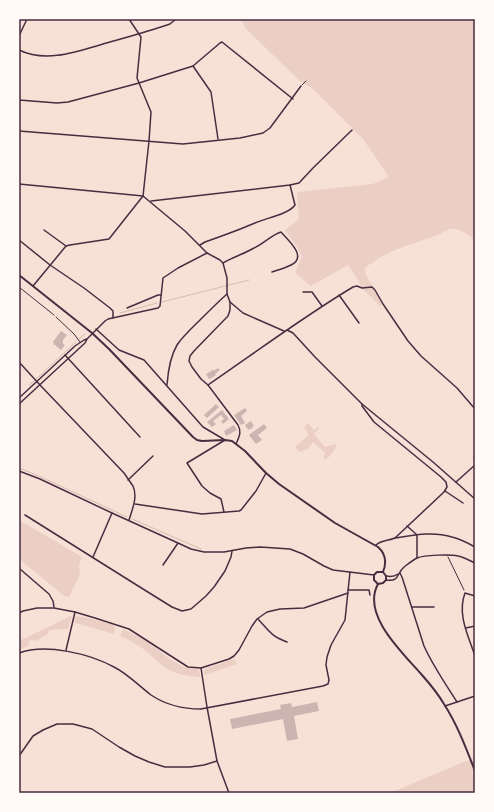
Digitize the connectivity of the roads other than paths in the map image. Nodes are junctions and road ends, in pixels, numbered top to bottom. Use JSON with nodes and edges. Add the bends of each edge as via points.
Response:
{"nodes":[{"id":1,"x":27,"y":19,"type":"edge"},
{"id":2,"x":130,"y":19,"type":"edge"},
{"id":3,"x":176,"y":19,"type":"edge"},
{"id":4,"x":139,"y":34,"type":"junction"},
{"id":5,"x":19,"y":36,"type":"edge"},
{"id":6,"x":19,"y":50,"type":"edge"},
{"id":7,"x":193,"y":66,"type":"junction"},
{"id":8,"x":139,"y":83,"type":"junction"},
{"id":9,"x":301,"y":86,"type":"road end"},
{"id":10,"x":293,"y":99,"type":"junction"},
{"id":11,"x":19,"y":100,"type":"edge"},
{"id":12,"x":19,"y":130,"type":"edge"},
{"id":13,"x":352,"y":130,"type":"dead end"},
{"id":14,"x":218,"y":140,"type":"junction"},
{"id":15,"x":149,"y":141,"type":"junction"},
{"id":16,"x":19,"y":184,"type":"edge"},
{"id":17,"x":290,"y":185,"type":"junction"},
{"id":18,"x":143,"y":196,"type":"junction"},
{"id":19,"x":151,"y":202,"type":"junction"},
{"id":20,"x":44,"y":230,"type":"dead end"},
{"id":21,"x":19,"y":240,"type":"edge"},
{"id":22,"x":200,"y":245,"type":"junction"},
{"id":23,"x":66,"y":246,"type":"junction"},
{"id":24,"x":207,"y":254,"type":"junction"},
{"id":25,"x":223,"y":263,"type":"junction"},
{"id":26,"x":50,"y":265,"type":"junction"},
{"id":27,"x":272,"y":272,"type":"dead end"},
{"id":28,"x":19,"y":275,"type":"edge"},
{"id":29,"x":33,"y":286,"type":"junction"},
{"id":30,"x":303,"y":292,"type":"dead end"},
{"id":31,"x":227,"y":294,"type":"junction"},
{"id":32,"x":161,"y":295,"type":"junction"},
{"id":33,"x":339,"y":295,"type":"junction"},
{"id":34,"x":230,"y":302,"type":"junction"},
{"id":35,"x":322,"y":306,"type":"junction"},
{"id":36,"x":127,"y":308,"type":"dead end"},
{"id":37,"x":56,"y":317,"type":"road end"},
{"id":38,"x":113,"y":318,"type":"junction"},
{"id":39,"x":359,"y":323,"type":"dead end"},
{"id":40,"x":96,"y":329,"type":"junction"},
{"id":41,"x":287,"y":330,"type":"junction"},
{"id":42,"x":284,"y":331,"type":"junction"},
{"id":43,"x":92,"y":333,"type":"junction"},
{"id":44,"x":87,"y":339,"type":"junction"},
{"id":45,"x":80,"y":342,"type":"junction"},
{"id":46,"x":65,"y":356,"type":"junction"},
{"id":47,"x":68,"y":358,"type":"junction"},
{"id":48,"x":19,"y":362,"type":"edge"},
{"id":49,"x":37,"y":382,"type":"junction"},
{"id":50,"x":40,"y":385,"type":"junction"},
{"id":51,"x":167,"y":385,"type":"junction"},
{"id":52,"x":208,"y":385,"type":"junction"},
{"id":53,"x":19,"y":398,"type":"edge"},
{"id":54,"x":19,"y":404,"type":"edge"},
{"id":55,"x":362,"y":404,"type":"junction"},
{"id":56,"x":475,"y":409,"type":"edge"},
{"id":57,"x":140,"y":437,"type":"dead end"},
{"id":58,"x":225,"y":440,"type":"junction"},
{"id":59,"x":236,"y":444,"type":"junction"},
{"id":60,"x":153,"y":456,"type":"dead end"},
{"id":61,"x":475,"y":465,"type":"edge"},
{"id":62,"x":19,"y":471,"type":"edge"},
{"id":63,"x":266,"y":473,"type":"junction"},
{"id":64,"x":128,"y":480,"type":"junction"},
{"id":65,"x":456,"y":482,"type":"junction"},
{"id":66,"x":445,"y":491,"type":"junction"},
{"id":67,"x":475,"y":499,"type":"edge"},
{"id":68,"x":462,"y":503,"type":"dead end"},
{"id":69,"x":134,"y":504,"type":"junction"},
{"id":70,"x":224,"y":512,"type":"junction"},
{"id":71,"x":112,"y":513,"type":"junction"},
{"id":72,"x":25,"y":515,"type":"dead end"},
{"id":73,"x":129,"y":520,"type":"junction"},
{"id":74,"x":408,"y":526,"type":"junction"},
{"id":75,"x":416,"y":534,"type":"junction"},
{"id":76,"x":395,"y":538,"type":"junction"},
{"id":77,"x":178,"y":543,"type":"junction"},
{"id":78,"x":376,"y":545,"type":"junction"},
{"id":79,"x":475,"y":547,"type":"edge"},
{"id":80,"x":232,"y":551,"type":"junction"},
{"id":81,"x":93,"y":557,"type":"junction"},
{"id":82,"x":417,"y":558,"type":"junction"},
{"id":83,"x":475,"y":564,"type":"edge"},
{"id":84,"x":162,"y":566,"type":"dead end"},
{"id":85,"x":20,"y":569,"type":"dead end"},
{"id":86,"x":350,"y":572,"type":"junction"},
{"id":87,"x":383,"y":572,"type":"junction"},
{"id":88,"x":400,"y":573,"type":"junction"},
{"id":89,"x":374,"y":575,"type":"junction"},
{"id":90,"x":386,"y":576,"type":"junction"},
{"id":91,"x":386,"y":580,"type":"junction"},
{"id":92,"x":378,"y":584,"type":"junction"},
{"id":93,"x":348,"y":590,"type":"junction"},
{"id":94,"x":348,"y":593,"type":"junction"},
{"id":95,"x":370,"y":595,"type":"dead end"},
{"id":96,"x":475,"y":596,"type":"edge"},
{"id":97,"x":412,"y":607,"type":"junction"},
{"id":98,"x":434,"y":607,"type":"dead end"},
{"id":99,"x":54,"y":608,"type":"junction"},
{"id":100,"x":74,"y":612,"type":"junction"},
{"id":101,"x":19,"y":613,"type":"edge"},
{"id":102,"x":257,"y":619,"type":"junction"},
{"id":103,"x":475,"y":626,"type":"edge"},
{"id":104,"x":466,"y":628,"type":"junction"},
{"id":105,"x":287,"y":642,"type":"dead end"},
{"id":106,"x":66,"y":650,"type":"junction"},
{"id":107,"x":19,"y":653,"type":"edge"},
{"id":108,"x":475,"y":656,"type":"edge"},
{"id":109,"x":201,"y":668,"type":"junction"},
{"id":110,"x":475,"y":696,"type":"edge"},
{"id":111,"x":457,"y":702,"type":"junction"},
{"id":112,"x":445,"y":706,"type":"junction"},
{"id":113,"x":207,"y":708,"type":"junction"},
{"id":114,"x":19,"y":756,"type":"edge"},
{"id":115,"x":218,"y":761,"type":"junction"},
{"id":116,"x":475,"y":771,"type":"edge"},
{"id":117,"x":229,"y":793,"type":"edge"}],
"edges":[{"from":1,"to":5,"type":"street"},
{"from":2,"to":4,"type":"street"},
{"from":3,"to":4,"type":"street","via":[[170,24]]},
{"from":4,"to":6,"type":"street","via":[[59,55],[38,55]]},
{"from":4,"to":8,"type":"street"},
{"from":7,"to":8,"type":"street"},
{"from":7,"to":10,"type":"street","via":[[222,42]]},
{"from":7,"to":14,"type":"street","via":[[211,92]]},
{"from":8,"to":11,"type":"street","via":[[68,102]]},
{"from":8,"to":15,"type":"street","via":[[151,112]]},
{"from":9,"to":10,"type":"street"},
{"from":10,"to":14,"type":"street","via":[[263,133]]},
{"from":12,"to":15,"type":"street"},
{"from":13,"to":17,"type":"street","via":[[299,183]]},
{"from":14,"to":15,"type":"street","via":[[183,144]]},
{"from":15,"to":18,"type":"street"},
{"from":16,"to":18,"type":"street"},
{"from":17,"to":19,"type":"street"},
{"from":17,"to":22,"type":"street","via":[[295,205],[293,208]]},
{"from":18,"to":19,"type":"street"},
{"from":18,"to":23,"type":"street","via":[[109,239]]},
{"from":19,"to":22,"type":"street"},
{"from":20,"to":23,"type":"street"},
{"from":21,"to":26,"type":"street"},
{"from":22,"to":24,"type":"street"},
{"from":23,"to":26,"type":"street"},
{"from":24,"to":25,"type":"street"},
{"from":24,"to":32,"type":"street","via":[[163,278]]},
{"from":25,"to":27,"type":"street","via":[[256,248],[281,232],[297,251],[298,256],[292,265]]},
{"from":25,"to":31,"type":"street","via":[[227,278]]},
{"from":26,"to":29,"type":"street"},
{"from":26,"to":38,"type":"street","via":[[110,308],[113,311]]},
{"from":28,"to":29,"type":"main road"},
{"from":29,"to":43,"type":"main road"},
{"from":30,"to":35,"type":"street","via":[[312,292]]},
{"from":31,"to":34,"type":"street"},
{"from":31,"to":51,"type":"street","via":[[182,338],[173,354]]},
{"from":32,"to":36,"type":"street"},
{"from":32,"to":38,"type":"street","via":[[161,305],[158,308]]},
{"from":33,"to":35,"type":"street"},
{"from":33,"to":39,"type":"street"},
{"from":33,"to":56,"type":"street","via":[[353,287],[372,287],[421,356],[457,388]]},
{"from":34,"to":42,"type":"street","via":[[243,313]]},
{"from":34,"to":52,"type":"street","via":[[228,316],[190,356],[195,372]]},
{"from":35,"to":41,"type":"street"},
{"from":37,"to":45,"type":"lane"},
{"from":38,"to":40,"type":"street"},
{"from":40,"to":43,"type":"street"},
{"from":40,"to":51,"type":"street","via":[[119,350],[144,360]]},
{"from":41,"to":42,"type":"street"},
{"from":41,"to":55,"type":"street","via":[[293,333]]},
{"from":42,"to":52,"type":"street"},
{"from":43,"to":44,"type":"street"},
{"from":43,"to":58,"type":"main road","via":[[193,437],[202,441]]},
{"from":44,"to":45,"type":"street"},
{"from":44,"to":47,"type":"street"},
{"from":45,"to":46,"type":"street"},
{"from":46,"to":47,"type":"street"},
{"from":46,"to":49,"type":"street"},
{"from":47,"to":50,"type":"street"},
{"from":47,"to":57,"type":"street"},
{"from":48,"to":49,"type":"street"},
{"from":49,"to":50,"type":"street"},
{"from":49,"to":53,"type":"street"},
{"from":50,"to":54,"type":"street"},
{"from":50,"to":64,"type":"street"},
{"from":51,"to":58,"type":"street","via":[[204,427]]},
{"from":52,"to":59,"type":"street","via":[[240,429]]},
{"from":55,"to":65,"type":"street"},
{"from":55,"to":66,"type":"street","via":[[374,422],[446,482]]},
{"from":58,"to":59,"type":"main road"},
{"from":58,"to":70,"type":"street","via":[[187,463],[202,486],[221,499]]},
{"from":59,"to":63,"type":"main road"},
{"from":60,"to":64,"type":"street"},
{"from":61,"to":65,"type":"street"},
{"from":62,"to":71,"type":"street"},
{"from":63,"to":70,"type":"street","via":[[241,510]]},
{"from":63,"to":78,"type":"main road","via":[[335,523]]},
{"from":64,"to":69,"type":"street","via":[[134,488]]},
{"from":65,"to":67,"type":"street"},
{"from":66,"to":68,"type":"street"},
{"from":66,"to":74,"type":"street"},
{"from":69,"to":70,"type":"street","via":[[202,514]]},
{"from":69,"to":73,"type":"street"},
{"from":71,"to":73,"type":"street"},
{"from":71,"to":81,"type":"street"},
{"from":72,"to":81,"type":"street"},
{"from":73,"to":77,"type":"street"},
{"from":74,"to":75,"type":"street"},
{"from":74,"to":76,"type":"street"},
{"from":75,"to":76,"type":"street"},
{"from":75,"to":79,"type":"street","via":[[442,534]]},
{"from":75,"to":82,"type":"street"},
{"from":76,"to":78,"type":"street","via":[[378,542]]},
{"from":77,"to":80,"type":"street","via":[[204,552]]},
{"from":77,"to":84,"type":"street"},
{"from":78,"to":87,"type":"main road","via":[[385,555]]},
{"from":80,"to":81,"type":"street","via":[[225,571],[214,587],[191,609],[182,611],[143,590]]},
{"from":80,"to":86,"type":"street","via":[[260,547],[290,549],[332,570]]},
{"from":82,"to":83,"type":"street","via":[[427,555],[458,556]]},
{"from":82,"to":88,"type":"street"},
{"from":85,"to":99,"type":"street","via":[[49,594]]},
{"from":86,"to":89,"type":"street"},
{"from":86,"to":93,"type":"street"},
{"from":87,"to":89,"type":"main road"},
{"from":87,"to":90,"type":"main road"},
{"from":88,"to":90,"type":"street","via":[[395,577]]},
{"from":88,"to":91,"type":"street","via":[[394,580]]},
{"from":88,"to":97,"type":"street"},
{"from":89,"to":92,"type":"main road","via":[[374,580]]},
{"from":90,"to":91,"type":"main road"},
{"from":91,"to":92,"type":"main road"},
{"from":92,"to":112,"type":"main road","via":[[374,600],[382,624]]},
{"from":93,"to":94,"type":"street"},
{"from":93,"to":95,"type":"street","via":[[369,590]]},
{"from":94,"to":102,"type":"street","via":[[304,608],[267,612]]},
{"from":94,"to":113,"type":"street","via":[[345,620],[327,657],[328,684]]},
{"from":96,"to":104,"type":"street","via":[[465,593],[462,600]]},
{"from":97,"to":98,"type":"street"},
{"from":97,"to":111,"type":"street","via":[[428,655]]},
{"from":99,"to":100,"type":"street"},
{"from":99,"to":101,"type":"street","via":[[37,608]]},
{"from":100,"to":106,"type":"street"},
{"from":100,"to":109,"type":"street","via":[[129,629],[188,667]]},
{"from":102,"to":105,"type":"street","via":[[269,632]]},
{"from":102,"to":109,"type":"street","via":[[234,656]]},
{"from":103,"to":104,"type":"street"},
{"from":104,"to":108,"type":"street"},
{"from":106,"to":107,"type":"street","via":[[34,649]]},
{"from":106,"to":113,"type":"street","via":[[114,667],[152,695],[166,702],[190,709]]},
{"from":109,"to":113,"type":"street"},
{"from":110,"to":111,"type":"street"},
{"from":111,"to":112,"type":"street"},
{"from":112,"to":116,"type":"main road"},
{"from":113,"to":115,"type":"street"},
{"from":114,"to":115,"type":"street","via":[[33,736],[43,730],[56,724],[73,724],[92,729],[135,756],[165,767],[190,767]]},
{"from":115,"to":117,"type":"street"}]}
